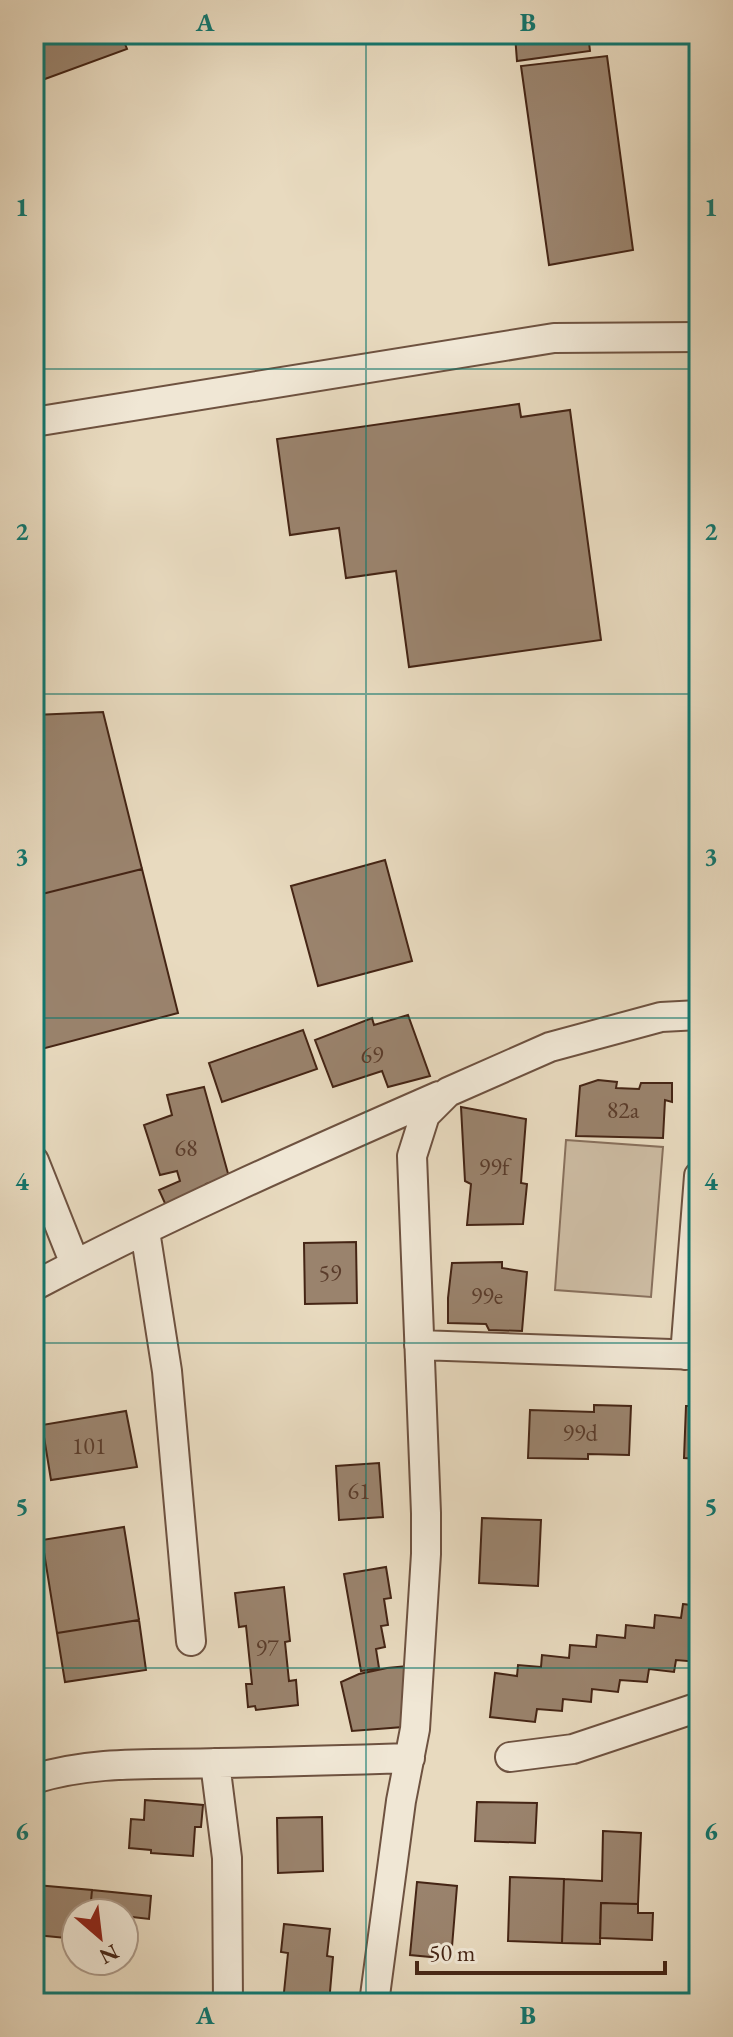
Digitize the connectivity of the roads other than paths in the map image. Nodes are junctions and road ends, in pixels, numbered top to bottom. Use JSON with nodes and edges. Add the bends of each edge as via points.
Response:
{"nodes":[{"id":1,"x":699,"y":337,"type":"edge"},
{"id":2,"x":34,"y":422,"type":"edge"},
{"id":3,"x":699,"y":1015,"type":"edge"},
{"id":4,"x":448,"y":1092,"type":"junction"},
{"id":5,"x":34,"y":1161,"type":"edge"},
{"id":6,"x":699,"y":1176,"type":"edge"},
{"id":7,"x":145,"y":1231,"type":"junction"},
{"id":8,"x":75,"y":1264,"type":"junction"},
{"id":9,"x":34,"y":1286,"type":"edge"},
{"id":10,"x":419,"y":1345,"type":"junction"},
{"id":11,"x":692,"y":1355,"type":"edge"},
{"id":12,"x":191,"y":1641,"type":"dead end"},
{"id":13,"x":699,"y":1707,"type":"edge"},
{"id":14,"x":510,"y":1757,"type":"dead end"},
{"id":15,"x":410,"y":1758,"type":"junction"},
{"id":16,"x":215,"y":1763,"type":"junction"},
{"id":17,"x":34,"y":1779,"type":"edge"},
{"id":18,"x":228,"y":2003,"type":"edge"},
{"id":19,"x":374,"y":2003,"type":"edge"}],
"edges":[{"from":1,"to":2,"type":"street","via":[[554,338]]},
{"from":3,"to":4,"type":"street","via":[[661,1017],[550,1047]]},
{"from":4,"to":7,"type":"street"},
{"from":4,"to":10,"type":"street","via":[[425,1115],[412,1156]]},
{"from":5,"to":8,"type":"street"},
{"from":6,"to":11,"type":"street"},
{"from":7,"to":8,"type":"street"},
{"from":7,"to":12,"type":"street","via":[[167,1371]]},
{"from":8,"to":9,"type":"street"},
{"from":10,"to":11,"type":"street"},
{"from":10,"to":15,"type":"street","via":[[426,1554]]},
{"from":13,"to":14,"type":"street","via":[[573,1749]]},
{"from":15,"to":16,"type":"street"},
{"from":15,"to":19,"type":"street"},
{"from":16,"to":17,"type":"street","via":[[115,1764]]},
{"from":16,"to":18,"type":"street","via":[[227,1858]]}]}
